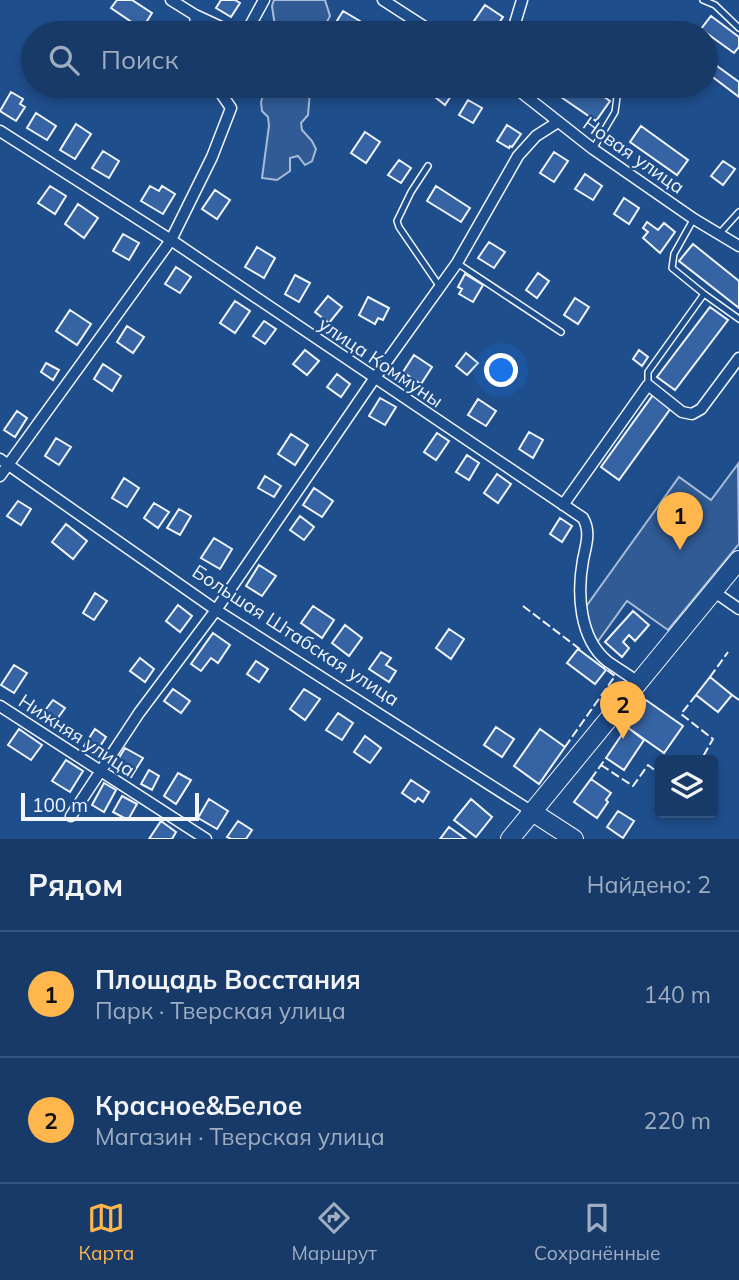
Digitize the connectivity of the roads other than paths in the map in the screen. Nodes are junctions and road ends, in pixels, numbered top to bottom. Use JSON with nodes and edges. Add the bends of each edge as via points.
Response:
{"nodes":[{"id":1,"x":171,"y":0,"type":"edge"},
{"id":2,"x":264,"y":0,"type":"edge"},
{"id":3,"x":383,"y":0,"type":"edge"},
{"id":4,"x":523,"y":0,"type":"edge"},
{"id":5,"x":704,"y":0,"type":"edge"},
{"id":6,"x":195,"y":15,"type":"junction"},
{"id":7,"x":196,"y":21,"type":"edge"},
{"id":8,"x":208,"y":21,"type":"edge"},
{"id":9,"x":253,"y":21,"type":"edge"},
{"id":10,"x":415,"y":21,"type":"edge"},
{"id":11,"x":516,"y":21,"type":"edge"},
{"id":12,"x":739,"y":28,"type":"edge"},
{"id":13,"x":224,"y":98,"type":"edge"},
{"id":14,"x":528,"y":98,"type":"edge"},
{"id":15,"x":617,"y":98,"type":"edge"},
{"id":16,"x":558,"y":122,"type":"junction"},
{"id":17,"x":0,"y":131,"type":"edge"},
{"id":18,"x":593,"y":149,"type":"junction"},
{"id":19,"x":428,"y":166,"type":"dead end"},
{"id":20,"x":739,"y":212,"type":"edge"},
{"id":21,"x":694,"y":219,"type":"junction"},
{"id":22,"x":720,"y":233,"type":"junction"},
{"id":23,"x":171,"y":240,"type":"junction"},
{"id":24,"x":739,"y":246,"type":"edge"},
{"id":25,"x":457,"y":263,"type":"junction"},
{"id":26,"x":440,"y":287,"type":"junction"},
{"id":27,"x":704,"y":294,"type":"junction"},
{"id":28,"x":739,"y":319,"type":"edge"},
{"id":29,"x":561,"y":332,"type":"dead end"},
{"id":30,"x":739,"y":358,"type":"edge"},
{"id":31,"x":374,"y":379,"type":"junction"},
{"id":32,"x":648,"y":384,"type":"junction"},
{"id":33,"x":4,"y":462,"type":"edge"},
{"id":34,"x":0,"y":475,"type":"edge"},
{"id":35,"x":563,"y":505,"type":"junction"},
{"id":36,"x":739,"y":560,"type":"edge"},
{"id":37,"x":713,"y":591,"type":"junction"},
{"id":38,"x":739,"y":609,"type":"edge"},
{"id":39,"x":216,"y":610,"type":"junction"},
{"id":40,"x":638,"y":682,"type":"junction"},
{"id":41,"x":0,"y":706,"type":"edge"},
{"id":42,"x":100,"y":771,"type":"junction"},
{"id":43,"x":534,"y":813,"type":"junction"},
{"id":44,"x":71,"y":816,"type":"dead end"},
{"id":45,"x":206,"y":839,"type":"edge"},
{"id":46,"x":510,"y":839,"type":"edge"},
{"id":47,"x":574,"y":839,"type":"edge"}],
"edges":[{"from":1,"to":6,"type":"street"},
{"from":2,"to":9,"type":"street"},
{"from":3,"to":10,"type":"street"},
{"from":4,"to":11,"type":"street"},
{"from":5,"to":12,"type":"lane"},
{"from":6,"to":7,"type":"street"},
{"from":6,"to":8,"type":"street"},
{"from":13,"to":23,"type":"street","via":[[231,108]]},
{"from":14,"to":16,"type":"street","name":"Новая улица"},
{"from":15,"to":18,"type":"lane"},
{"from":16,"to":18,"type":"street","name":"Новая улица"},
{"from":16,"to":25,"type":"street","via":[[536,136],[518,156]]},
{"from":17,"to":23,"type":"street","name":"улица Коммуны"},
{"from":18,"to":21,"type":"street","name":"Новая улица"},
{"from":19,"to":26,"type":"lane","via":[[397,221]]},
{"from":20,"to":22,"type":"lane"},
{"from":21,"to":22,"type":"street","name":"Новая улица"},
{"from":21,"to":27,"type":"lane","via":[[674,254],[672,268]]},
{"from":22,"to":24,"type":"street","name":"Новая улица"},
{"from":23,"to":31,"type":"street","name":"улица Коммуны"},
{"from":23,"to":33,"type":"street"},
{"from":25,"to":26,"type":"street"},
{"from":25,"to":29,"type":"lane"},
{"from":26,"to":31,"type":"street"},
{"from":27,"to":28,"type":"lane"},
{"from":27,"to":32,"type":"lane","via":[[648,372]]},
{"from":30,"to":32,"type":"street","via":[[701,409],[692,414],[682,412]]},
{"from":31,"to":35,"type":"street","name":"улица Коммуны"},
{"from":31,"to":39,"type":"street"},
{"from":32,"to":35,"type":"street"},
{"from":33,"to":34,"type":"street"},
{"from":33,"to":39,"type":"street","name":"Большая Штабская улица"},
{"from":35,"to":40,"type":"street","name":"улица Коммуны","via":[[587,524],[580,593],[592,644],[605,660]]},
{"from":36,"to":37,"type":"main road"},
{"from":37,"to":38,"type":"street"},
{"from":37,"to":40,"type":"main road"},
{"from":39,"to":42,"type":"street"},
{"from":39,"to":43,"type":"street","name":"Большая Штабская улица"},
{"from":40,"to":43,"type":"main road"},
{"from":41,"to":42,"type":"street","name":"Нижняя улица"},
{"from":42,"to":44,"type":"street"},
{"from":42,"to":45,"type":"street","name":"Нижняя улица"},
{"from":43,"to":46,"type":"main road"},
{"from":43,"to":47,"type":"main road","name":"Большая Штабская улица"}]}
